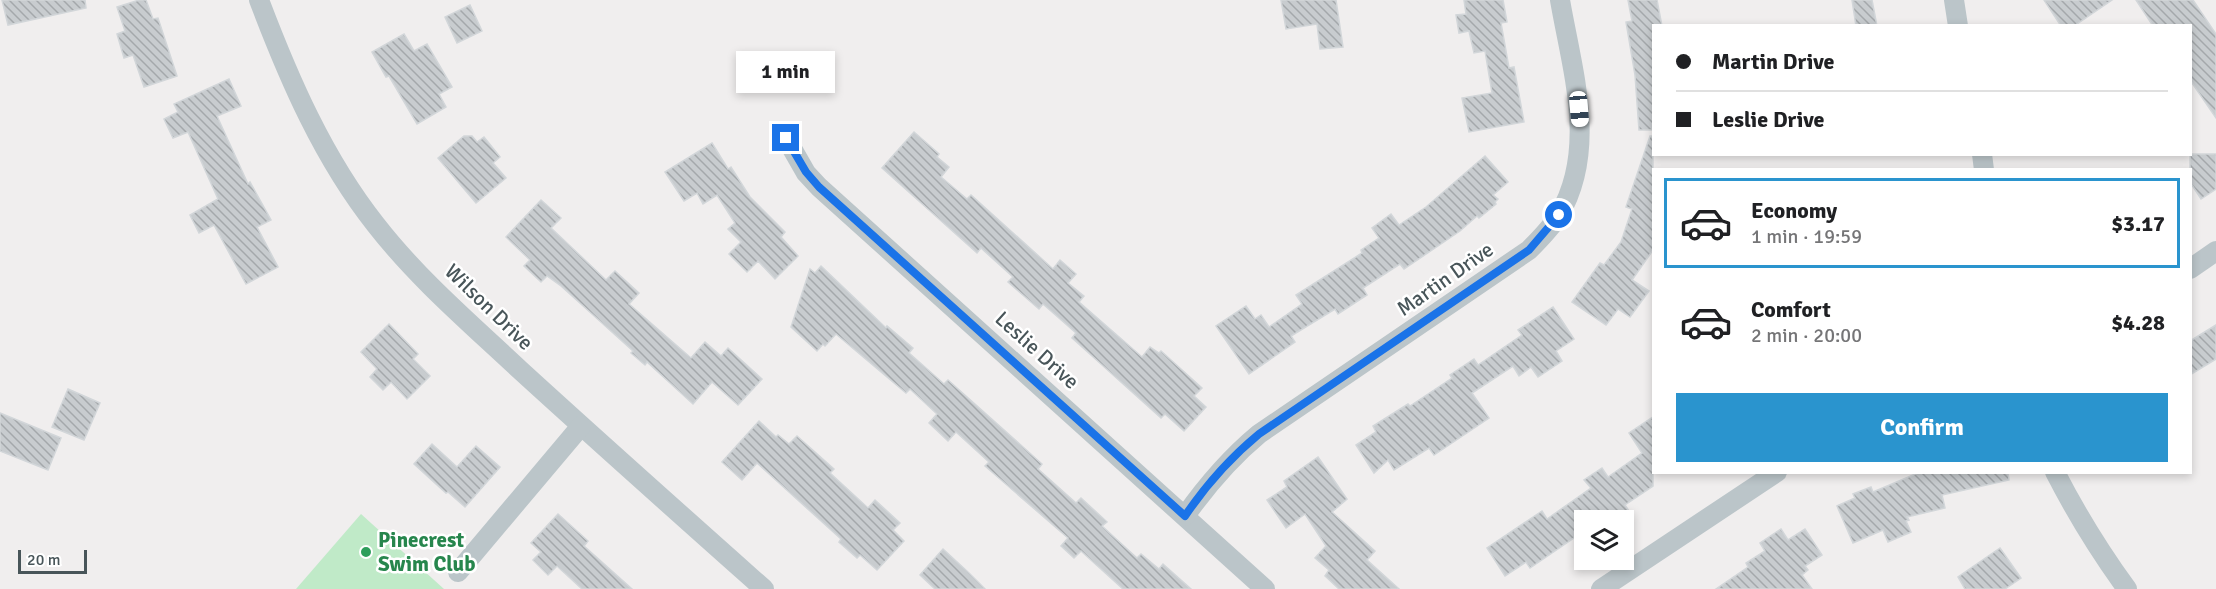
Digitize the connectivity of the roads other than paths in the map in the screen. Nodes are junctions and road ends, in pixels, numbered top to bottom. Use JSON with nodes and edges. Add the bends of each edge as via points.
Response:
{"nodes":[{"id":1,"x":259,"y":0,"type":"edge"},
{"id":2,"x":1560,"y":0,"type":"edge"},
{"id":3,"x":1954,"y":0,"type":"edge"},
{"id":4,"x":1958,"y":24,"type":"edge"},
{"id":5,"x":786,"y":138,"type":"dead end"},
{"id":6,"x":2216,"y":251,"type":"edge"},
{"id":7,"x":2192,"y":268,"type":"edge"},
{"id":8,"x":581,"y":426,"type":"junction"},
{"id":9,"x":1775,"y":474,"type":"edge"},
{"id":10,"x":2056,"y":474,"type":"edge"},
{"id":11,"x":1185,"y":516,"type":"junction"},
{"id":12,"x":458,"y":572,"type":"dead end"},
{"id":13,"x":764,"y":589,"type":"edge"},
{"id":14,"x":1265,"y":589,"type":"edge"},
{"id":15,"x":1601,"y":589,"type":"edge"},
{"id":16,"x":2127,"y":589,"type":"edge"}],
"edges":[{"from":1,"to":8,"type":"street","name":"Wilson Drive","via":[[284,66],[316,131],[376,225],[440,295]]},
{"from":2,"to":11,"type":"street","name":"Martin Drive","via":[[1579,109],[1580,145],[1573,183],[1559,215],[1529,250],[1259,434],[1209,482]]},
{"from":3,"to":4,"type":"street"},
{"from":5,"to":11,"type":"street","name":"Leslie Drive","via":[[819,187]]},
{"from":6,"to":7,"type":"street"},
{"from":8,"to":12,"type":"street"},
{"from":8,"to":13,"type":"street","name":"Wilson Drive"},
{"from":9,"to":15,"type":"street"},
{"from":10,"to":16,"type":"street"},
{"from":11,"to":14,"type":"street","name":"Leslie Drive"}]}
